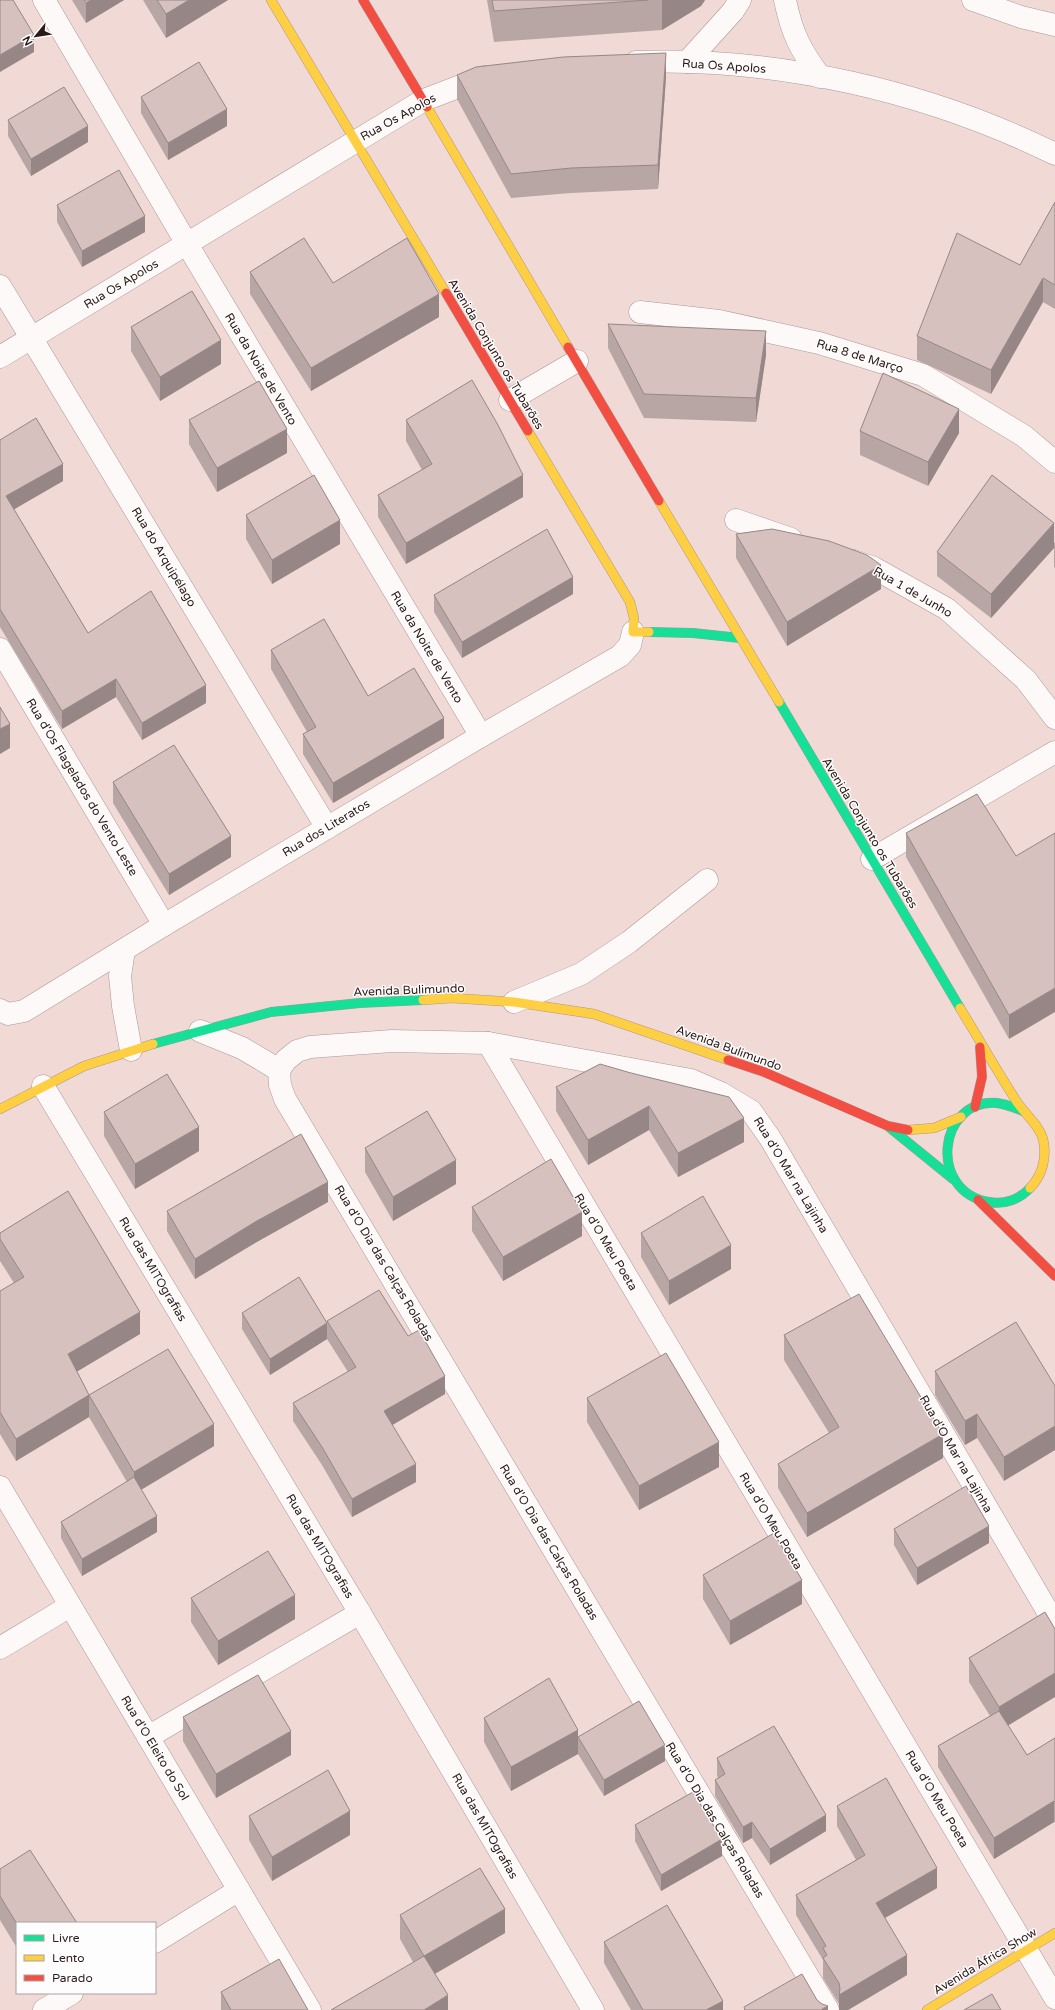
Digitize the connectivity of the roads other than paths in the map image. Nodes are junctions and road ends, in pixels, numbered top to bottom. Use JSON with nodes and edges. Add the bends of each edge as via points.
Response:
{"nodes":[{"id":1,"x":44,"y":0,"type":"edge"},
{"id":2,"x":271,"y":0,"type":"edge"},
{"id":3,"x":363,"y":0,"type":"edge"},
{"id":4,"x":740,"y":0,"type":"edge"},
{"id":5,"x":785,"y":0,"type":"edge"},
{"id":6,"x":976,"y":1,"type":"edge"},
{"id":7,"x":1055,"y":25,"type":"edge"},
{"id":8,"x":617,"y":62,"type":"edge"},
{"id":9,"x":687,"y":62,"type":"junction"},
{"id":10,"x":506,"y":74,"type":"edge"},
{"id":11,"x":820,"y":76,"type":"junction"},
{"id":12,"x":424,"y":100,"type":"junction"},
{"id":13,"x":355,"y":141,"type":"junction"},
{"id":14,"x":1055,"y":154,"type":"edge"},
{"id":15,"x":187,"y":244,"type":"junction"},
{"id":16,"x":0,"y":286,"type":"edge"},
{"id":17,"x":640,"y":312,"type":"dead end"},
{"id":18,"x":32,"y":338,"type":"junction"},
{"id":19,"x":0,"y":358,"type":"edge"},
{"id":20,"x":577,"y":361,"type":"junction"},
{"id":21,"x":510,"y":400,"type":"junction"},
{"id":22,"x":1055,"y":462,"type":"edge"},
{"id":23,"x":736,"y":520,"type":"dead end"},
{"id":24,"x":809,"y":545,"type":"edge"},
{"id":25,"x":838,"y":556,"type":"edge"},
{"id":26,"x":633,"y":632,"type":"junction"},
{"id":27,"x":740,"y":638,"type":"junction"},
{"id":28,"x":0,"y":649,"type":"edge"},
{"id":29,"x":1055,"y":718,"type":"edge"},
{"id":30,"x":481,"y":736,"type":"junction"},
{"id":31,"x":1055,"y":752,"type":"edge"},
{"id":32,"x":327,"y":828,"type":"junction"},
{"id":33,"x":872,"y":859,"type":"junction"},
{"id":34,"x":706,"y":880,"type":"dead end"},
{"id":35,"x":164,"y":925,"type":"junction"},
{"id":36,"x":124,"y":950,"type":"junction"},
{"id":37,"x":514,"y":1002,"type":"junction"},
{"id":38,"x":4,"y":1012,"type":"edge"},
{"id":39,"x":200,"y":1031,"type":"junction"},
{"id":40,"x":979,"y":1040,"type":"junction"},
{"id":41,"x":488,"y":1043,"type":"junction"},
{"id":42,"x":131,"y":1050,"type":"junction"},
{"id":43,"x":279,"y":1070,"type":"junction"},
{"id":44,"x":43,"y":1086,"type":"junction"},
{"id":45,"x":975,"y":1107,"type":"junction"},
{"id":46,"x":0,"y":1109,"type":"edge"},
{"id":47,"x":1023,"y":1111,"type":"junction"},
{"id":48,"x":961,"y":1117,"type":"junction"},
{"id":49,"x":888,"y":1126,"type":"junction"},
{"id":50,"x":1043,"y":1137,"type":"junction"},
{"id":51,"x":1055,"y":1159,"type":"edge"},
{"id":52,"x":953,"y":1179,"type":"junction"},
{"id":53,"x":978,"y":1200,"type":"junction"},
{"id":54,"x":1055,"y":1276,"type":"edge"},
{"id":55,"x":0,"y":1487,"type":"edge"},
{"id":56,"x":70,"y":1606,"type":"junction"},
{"id":57,"x":360,"y":1613,"type":"junction"},
{"id":58,"x":1055,"y":1624,"type":"edge"},
{"id":59,"x":0,"y":1648,"type":"edge"},
{"id":60,"x":148,"y":1737,"type":"junction"},
{"id":61,"x":239,"y":1890,"type":"junction"},
{"id":62,"x":1055,"y":1933,"type":"edge"},
{"id":63,"x":156,"y":1941,"type":"edge"},
{"id":64,"x":1026,"y":1950,"type":"junction"},
{"id":65,"x":70,"y":1994,"type":"edge"},
{"id":66,"x":1055,"y":1998,"type":"edge"},
{"id":67,"x":44,"y":2010,"type":"edge"},
{"id":68,"x":310,"y":2010,"type":"edge"},
{"id":69,"x":593,"y":2010,"type":"edge"},
{"id":70,"x":828,"y":2010,"type":"edge"},
{"id":71,"x":927,"y":2010,"type":"edge"}],
"edges":[{"from":1,"to":15,"type":"street","name":"Rua da Noite de Vento"},
{"from":2,"to":13,"type":"street","name":"Avenida Conjunto os Tubarões"},
{"from":3,"to":12,"type":"street","name":"Avenida Conjunto os Tubarões"},
{"from":4,"to":9,"type":"street"},
{"from":5,"to":11,"type":"street","via":[[790,26],[800,50]]},
{"from":6,"to":7,"type":"street","via":[[1021,17]]},
{"from":8,"to":9,"type":"street","name":"Rua Os Apolos"},
{"from":9,"to":11,"type":"street","name":"Rua Os Apolos","via":[[746,66]]},
{"from":10,"to":12,"type":"street","name":"Rua Os Apolos","via":[[478,78]]},
{"from":11,"to":14,"type":"street","name":"Rua Os Apolos","via":[[875,88],[929,104],[982,122]]},
{"from":12,"to":13,"type":"street","name":"Rua Os Apolos"},
{"from":12,"to":20,"type":"street","name":"Avenida Conjunto os Tubarões"},
{"from":13,"to":15,"type":"street","name":"Rua Os Apolos"},
{"from":13,"to":21,"type":"street","name":"Avenida Conjunto os Tubarões"},
{"from":15,"to":18,"type":"street","name":"Rua Os Apolos"},
{"from":15,"to":30,"type":"street","name":"Rua da Noite de Vento"},
{"from":16,"to":18,"type":"street","name":"Rua do Arquipélago"},
{"from":17,"to":22,"type":"street","name":"Rua 8 de Março","via":[[735,324],[819,343],[923,375],[1024,436]]},
{"from":18,"to":19,"type":"street","name":"Rua Os Apolos"},
{"from":18,"to":32,"type":"street","name":"Rua do Arquipélago"},
{"from":20,"to":21,"type":"street"},
{"from":20,"to":27,"type":"street","name":"Avenida Conjunto os Tubarões"},
{"from":21,"to":26,"type":"street","name":"Avenida Conjunto os Tubarões","via":[[630,602],[634,618]]},
{"from":23,"to":24,"type":"street"},
{"from":25,"to":29,"type":"street","name":"Rua 1 de Junho","via":[[874,568],[947,609],[1026,680]]},
{"from":26,"to":27,"type":"street","via":[[693,633]]},
{"from":26,"to":30,"type":"street","name":"Rua dos Literatos","via":[[630,645],[620,656]]},
{"from":27,"to":33,"type":"street","name":"Avenida Conjunto os Tubarões"},
{"from":28,"to":35,"type":"street","name":"Rua d'Os Flagelados do Vento Leste"},
{"from":30,"to":32,"type":"street","name":"Rua dos Literatos"},
{"from":31,"to":33,"type":"street"},
{"from":32,"to":35,"type":"street","name":"Rua dos Literatos"},
{"from":33,"to":40,"type":"street","name":"Avenida Conjunto os Tubarões"},
{"from":34,"to":37,"type":"street","via":[[629,942],[581,974]]},
{"from":35,"to":36,"type":"street","name":"Rua dos Literatos"},
{"from":36,"to":38,"type":"street","name":"Rua dos Literatos","via":[[24,1011]]},
{"from":36,"to":42,"type":"street","via":[[120,976]]},
{"from":37,"to":39,"type":"street","name":"Avenida Bulimundo","via":[[452,998],[360,1003],[271,1012]]},
{"from":37,"to":49,"type":"street","name":"Avenida Bulimundo","via":[[594,1014],[764,1072]]},
{"from":39,"to":42,"type":"street","name":"Avenida Bulimundo"},
{"from":39,"to":43,"type":"street","via":[[242,1048]]},
{"from":40,"to":45,"type":"street","via":[[983,1075],[981,1092]]},
{"from":40,"to":47,"type":"street","name":"Avenida Conjunto os Tubarões"},
{"from":41,"to":43,"type":"street","name":"Rua d'O Mar na Lajinha","via":[[392,1041],[321,1045],[297,1051]]},
{"from":41,"to":58,"type":"street","name":"Rua d'O Mar na Lajinha","via":[[691,1080],[721,1093],[751,1111],[770,1138]]},
{"from":41,"to":64,"type":"street","name":"Rua d'O Meu Poeta"},
{"from":42,"to":44,"type":"street","name":"Avenida Bulimundo","via":[[84,1066]]},
{"from":43,"to":70,"type":"street","name":"Rua d'O Dia das Calças Roladas","via":[[280,1085],[285,1099]]},
{"from":44,"to":46,"type":"street","name":"Avenida Bulimundo"},
{"from":44,"to":57,"type":"street","name":"Rua das MITOgrafias"},
{"from":45,"to":47,"type":"street","via":[[996,1103],[1008,1104]]},
{"from":45,"to":48,"type":"street"},
{"from":47,"to":50,"type":"street","via":[[1035,1123]]},
{"from":48,"to":49,"type":"street","via":[[944,1126],[926,1131],[907,1131]]},
{"from":48,"to":52,"type":"street","via":[[951,1130],[946,1146],[946,1163]]},
{"from":49,"to":52,"type":"street"},
{"from":50,"to":51,"type":"street"},
{"from":50,"to":53,"type":"street","via":[[1043,1169],[1035,1183],[1024,1194],[1009,1201],[994,1203]]},
{"from":52,"to":53,"type":"street","via":[[964,1192]]},
{"from":53,"to":54,"type":"street"},
{"from":55,"to":56,"type":"street","name":"Rua d'O Eleito do Sol"},
{"from":56,"to":59,"type":"street"},
{"from":56,"to":60,"type":"street","name":"Rua d'O Eleito do Sol"},
{"from":57,"to":60,"type":"street"},
{"from":57,"to":69,"type":"street","name":"Rua das MITOgrafias"},
{"from":60,"to":61,"type":"street","name":"Rua d'O Eleito do Sol"},
{"from":61,"to":63,"type":"street"},
{"from":61,"to":68,"type":"street","name":"Rua d'O Eleito do Sol"},
{"from":62,"to":64,"type":"street","name":"Avenida África Show"},
{"from":64,"to":66,"type":"street","name":"Rua d'O Meu Poeta"},
{"from":64,"to":71,"type":"street","name":"Avenida África Show"},
{"from":65,"to":67,"type":"street"}]}
